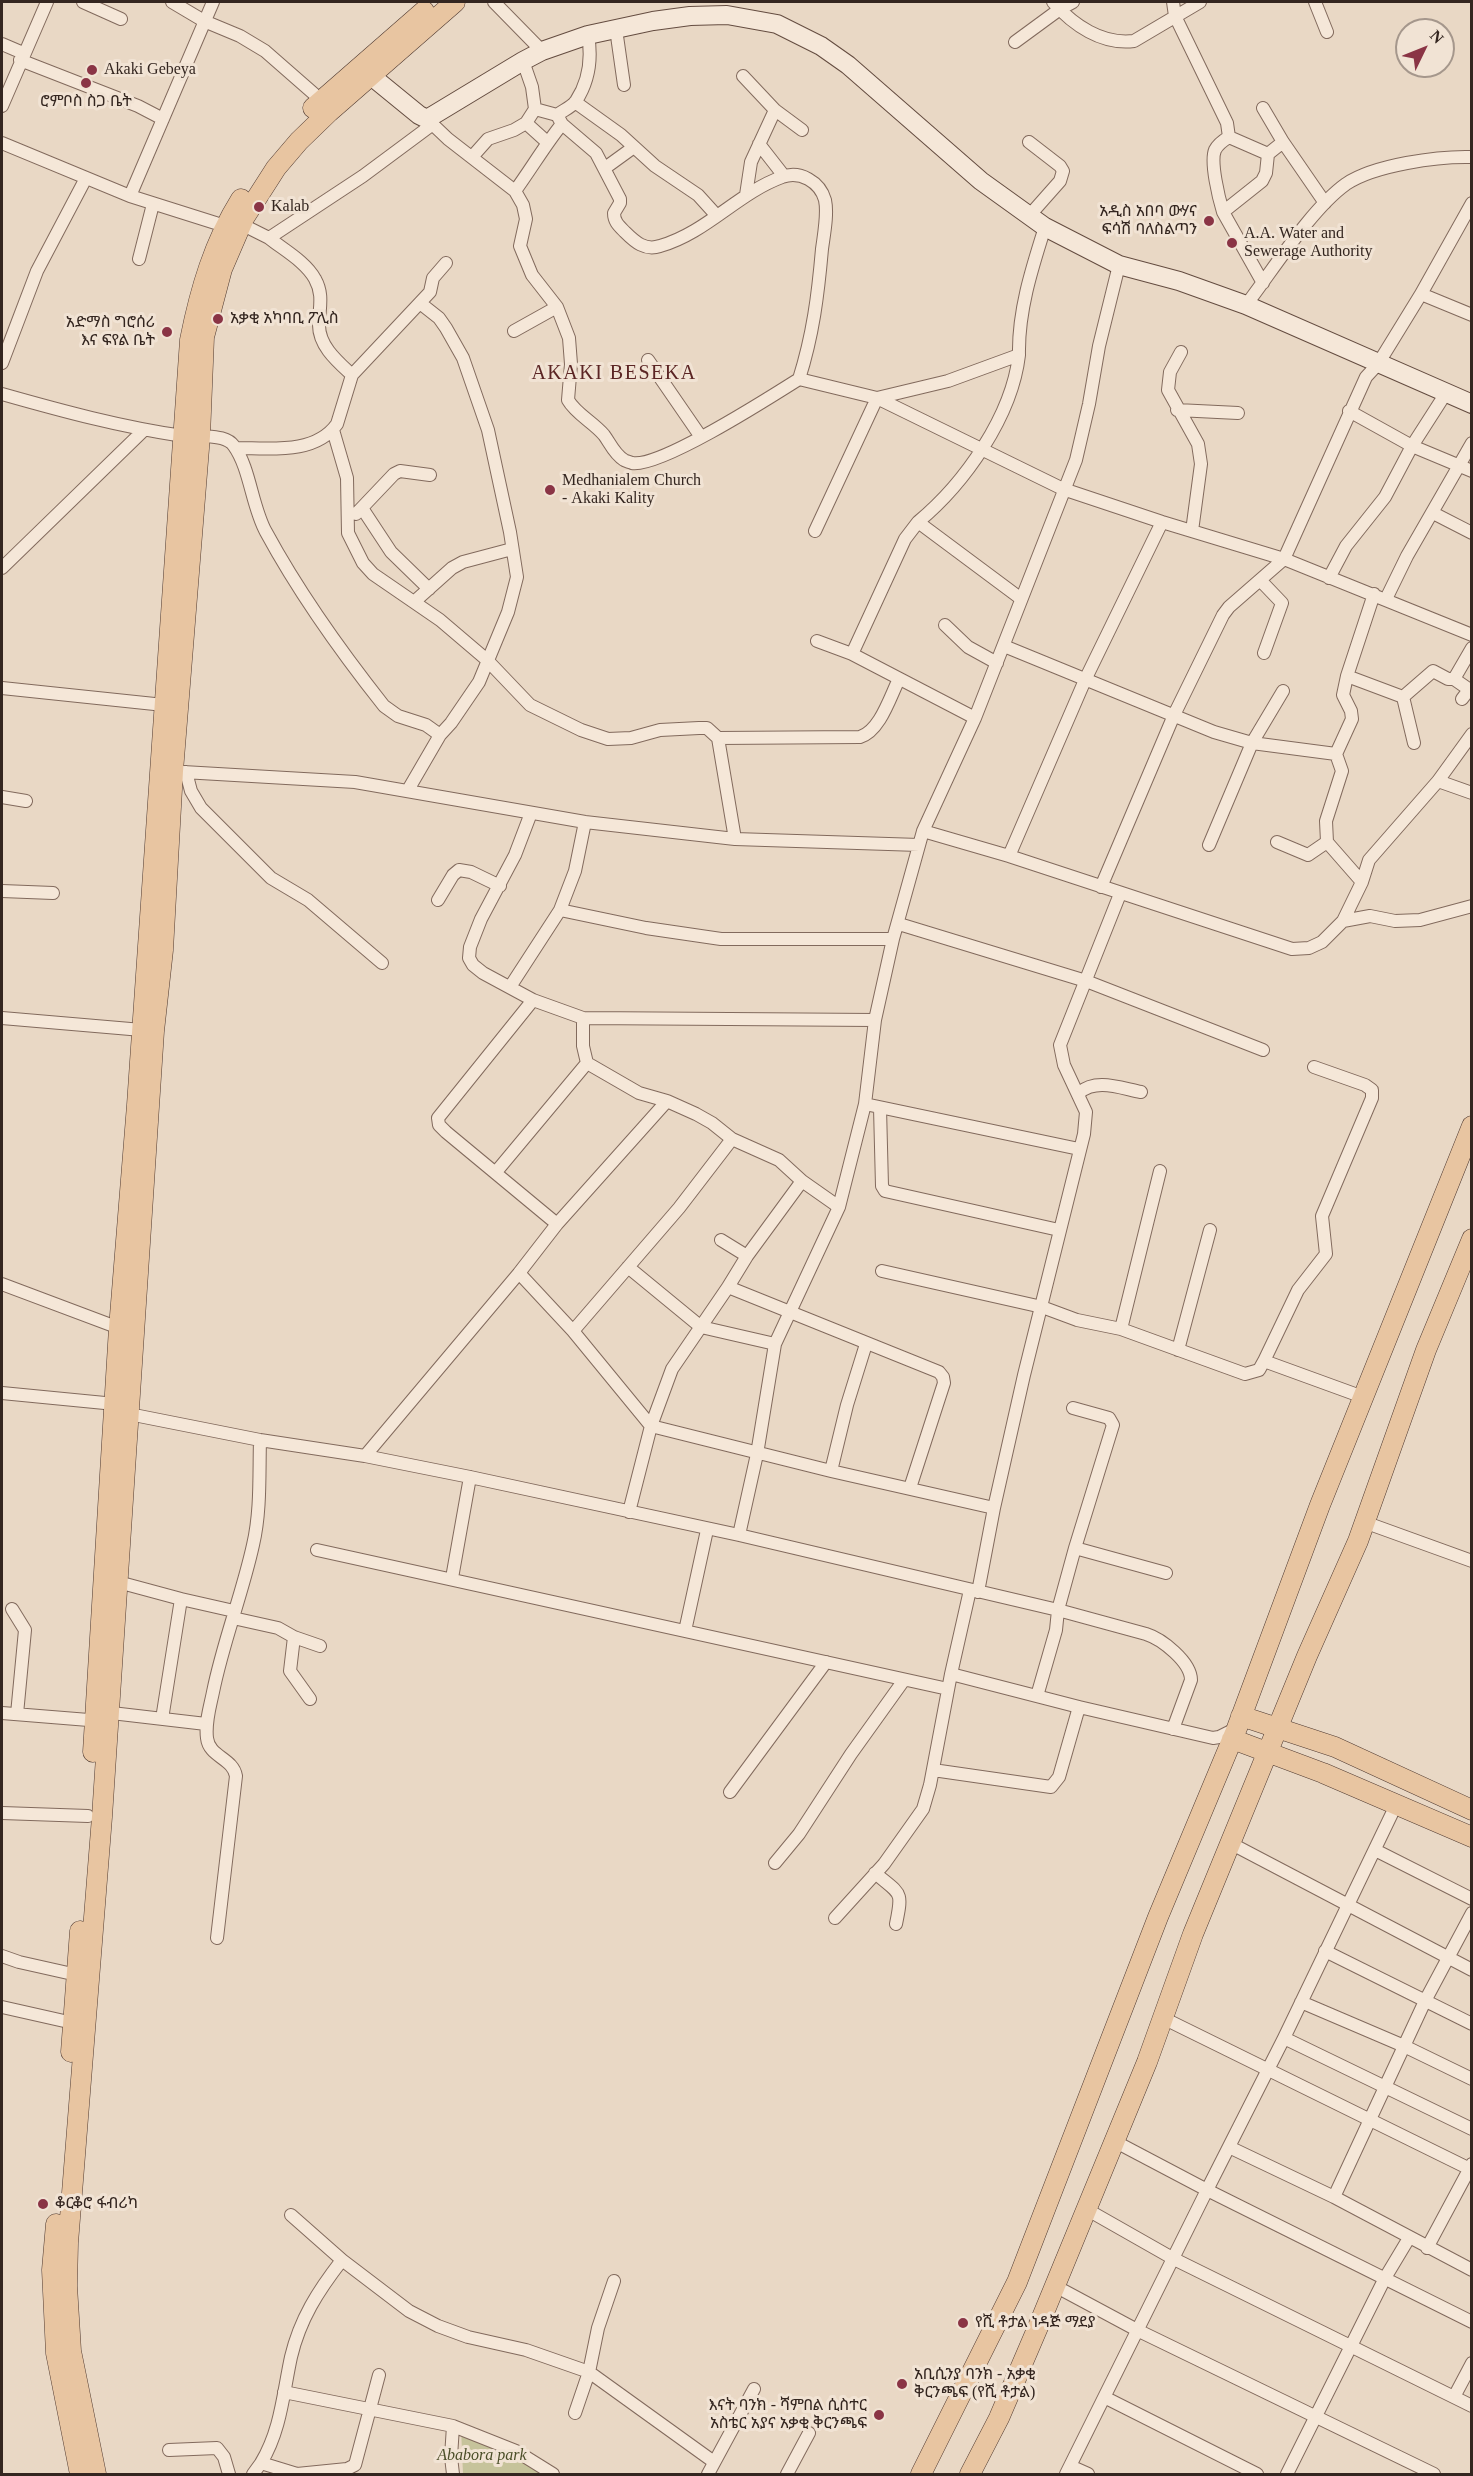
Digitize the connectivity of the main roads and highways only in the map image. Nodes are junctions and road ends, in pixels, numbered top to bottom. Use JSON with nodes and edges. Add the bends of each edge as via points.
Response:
{"nodes":[{"id":1,"x":435,"y":2,"type":"edge"},
{"id":2,"x":455,"y":2,"type":"edge"},
{"id":3,"x":370,"y":75,"type":"junction"},
{"id":4,"x":233,"y":225,"type":"junction"},
{"id":5,"x":1472,"y":404,"type":"edge"},
{"id":6,"x":192,"y":436,"type":"junction"},
{"id":7,"x":173,"y":772,"type":"junction"},
{"id":8,"x":1472,"y":1126,"type":"edge"},
{"id":9,"x":1472,"y":1239,"type":"edge"},
{"id":10,"x":122,"y":1409,"type":"junction"},
{"id":11,"x":102,"y":1717,"type":"junction"},
{"id":12,"x":1236,"y":1728,"type":"junction"},
{"id":13,"x":1277,"y":1729,"type":"junction"},
{"id":14,"x":1268,"y":1751,"type":"junction"},
{"id":15,"x":1472,"y":1810,"type":"edge"},
{"id":16,"x":1472,"y":1837,"type":"edge"},
{"id":17,"x":924,"y":2468,"type":"edge"},
{"id":18,"x":81,"y":2475,"type":"edge"},
{"id":19,"x":96,"y":2475,"type":"edge"},
{"id":20,"x":970,"y":2475,"type":"edge"}],
"edges":[{"from":1,"to":4,"type":"main road","via":[[288,133],[268,159]]},
{"from":2,"to":3,"type":"main road"},
{"from":3,"to":4,"type":"main road","via":[[298,141]]},
{"from":3,"to":5,"type":"main road","via":[[430,122],[523,61],[588,35],[653,21],[727,15],[777,24],[848,65],[981,181],[1045,227],[1119,265],[1246,305]]},
{"from":4,"to":6,"type":"main road","via":[[210,264],[192,331]]},
{"from":6,"to":7,"type":"main road"},
{"from":6,"to":7,"type":"main road","via":[[164,705]]},
{"from":7,"to":10,"type":"main road","via":[[163,950]]},
{"from":7,"to":10,"type":"main road","via":[[142,1030],[119,1328]]},
{"from":8,"to":12,"type":"main road","via":[[1297,1563]]},
{"from":9,"to":13,"type":"main road","via":[[1426,1350],[1364,1522]]},
{"from":10,"to":11,"type":"main road"},
{"from":10,"to":11,"type":"main road","via":[[118,1582]]},
{"from":11,"to":18,"type":"main road","via":[[88,1816],[52,2270],[56,2353]]},
{"from":11,"to":19,"type":"main road","via":[[67,2276],[71,2351]]},
{"from":12,"to":13,"type":"main road"},
{"from":12,"to":14,"type":"main road"},
{"from":12,"to":17,"type":"main road","via":[[1158,1917],[1017,2282]]},
{"from":13,"to":14,"type":"main road"},
{"from":13,"to":15,"type":"main road","via":[[1335,1747]]},
{"from":14,"to":16,"type":"main road"},
{"from":14,"to":20,"type":"main road","via":[[1055,2286],[999,2418]]}]}
